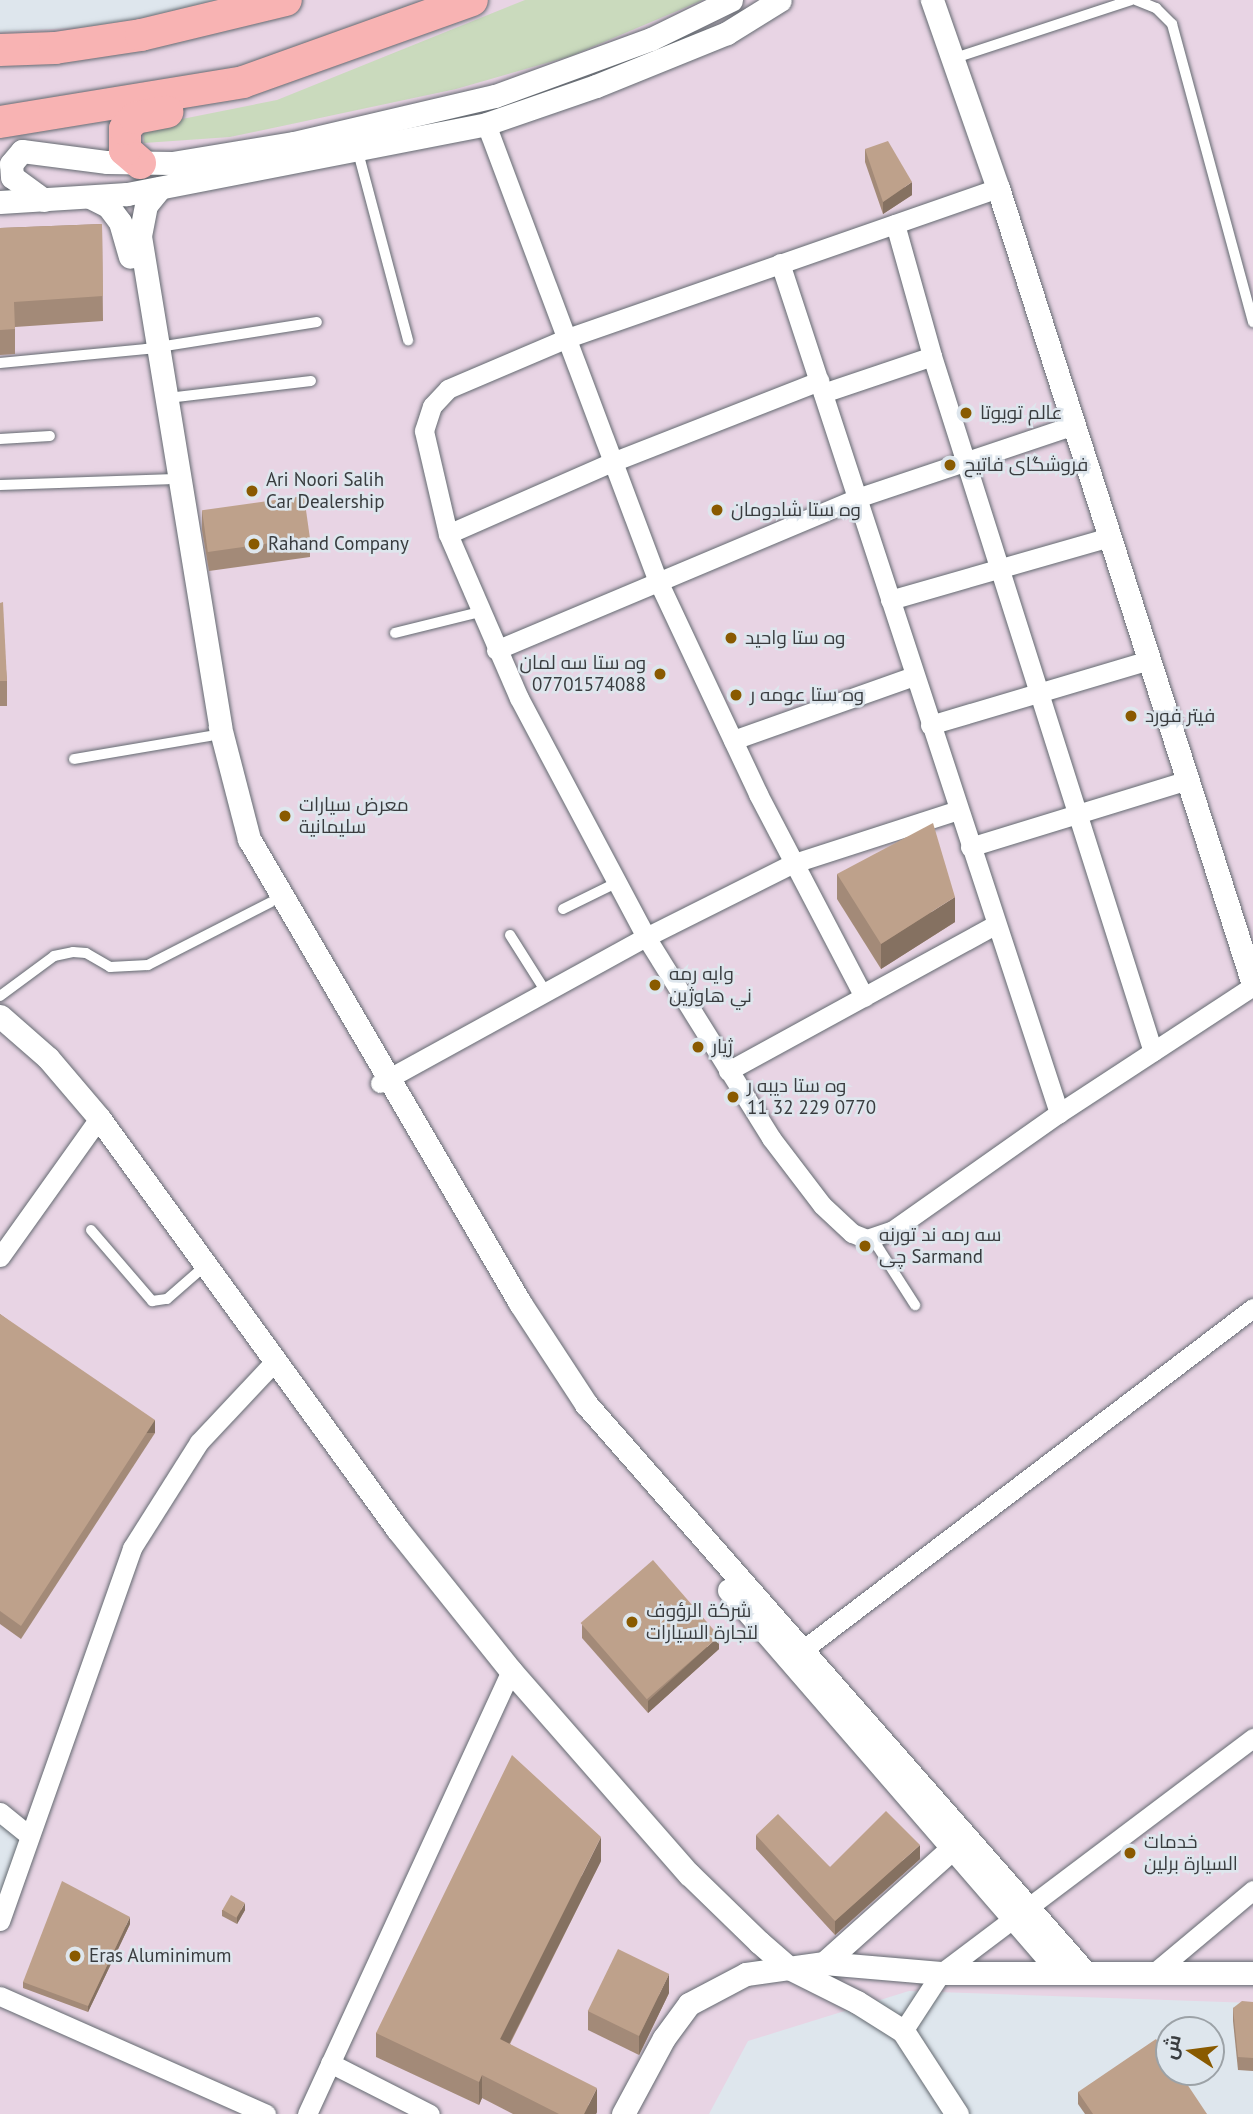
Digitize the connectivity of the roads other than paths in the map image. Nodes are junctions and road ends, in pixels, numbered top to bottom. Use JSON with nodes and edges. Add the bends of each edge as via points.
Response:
{"nodes":[{"id":1,"x":286,"y":0,"type":"edge"},
{"id":2,"x":472,"y":0,"type":"edge"},
{"id":3,"x":731,"y":0,"type":"edge"},
{"id":4,"x":780,"y":0,"type":"edge"},
{"id":5,"x":932,"y":0,"type":"edge"},
{"id":6,"x":1134,"y":0,"type":"edge"},
{"id":7,"x":0,"y":50,"type":"edge"},
{"id":8,"x":955,"y":58,"type":"junction"},
{"id":9,"x":243,"y":82,"type":"junction"},
{"id":10,"x":0,"y":122,"type":"edge"},
{"id":11,"x":486,"y":124,"type":"junction"},
{"id":12,"x":358,"y":152,"type":"junction"},
{"id":13,"x":140,"y":163,"type":"junction"},
{"id":14,"x":160,"y":188,"type":"junction"},
{"id":15,"x":999,"y":188,"type":"junction"},
{"id":16,"x":90,"y":197,"type":"junction"},
{"id":17,"x":44,"y":200,"type":"junction"},
{"id":18,"x":0,"y":202,"type":"edge"},
{"id":19,"x":895,"y":224,"type":"junction"},
{"id":20,"x":780,"y":263,"type":"junction"},
{"id":21,"x":317,"y":322,"type":"dead end"},
{"id":22,"x":1253,"y":322,"type":"edge"},
{"id":23,"x":565,"y":339,"type":"junction"},
{"id":24,"x":408,"y":340,"type":"dead end"},
{"id":25,"x":152,"y":348,"type":"junction"},
{"id":26,"x":932,"y":356,"type":"junction"},
{"id":27,"x":0,"y":363,"type":"edge"},
{"id":28,"x":311,"y":381,"type":"dead end"},
{"id":29,"x":821,"y":387,"type":"junction"},
{"id":30,"x":167,"y":398,"type":"junction"},
{"id":31,"x":1074,"y":425,"type":"junction"},
{"id":32,"x":50,"y":436,"type":"dead end"},
{"id":33,"x":0,"y":439,"type":"edge"},
{"id":34,"x":964,"y":460,"type":"junction"},
{"id":35,"x":610,"y":463,"type":"junction"},
{"id":36,"x":168,"y":479,"type":"junction"},
{"id":37,"x":0,"y":485,"type":"edge"},
{"id":38,"x":856,"y":498,"type":"junction"},
{"id":39,"x":448,"y":534,"type":"junction"},
{"id":40,"x":1110,"y":537,"type":"junction"},
{"id":41,"x":999,"y":570,"type":"junction"},
{"id":42,"x":657,"y":579,"type":"junction"},
{"id":43,"x":890,"y":600,"type":"junction"},
{"id":44,"x":480,"y":612,"type":"junction"},
{"id":45,"x":395,"y":633,"type":"dead end"},
{"id":46,"x":496,"y":650,"type":"junction"},
{"id":47,"x":1150,"y":660,"type":"junction"},
{"id":48,"x":914,"y":676,"type":"junction"},
{"id":49,"x":1038,"y":690,"type":"junction"},
{"id":50,"x":930,"y":725,"type":"junction"},
{"id":51,"x":213,"y":730,"type":"junction"},
{"id":52,"x":733,"y":740,"type":"junction"},
{"id":53,"x":74,"y":759,"type":"dead end"},
{"id":54,"x":1188,"y":779,"type":"junction"},
{"id":55,"x":958,"y":810,"type":"junction"},
{"id":56,"x":1076,"y":812,"type":"junction"},
{"id":57,"x":970,"y":847,"type":"junction"},
{"id":58,"x":794,"y":863,"type":"junction"},
{"id":59,"x":616,"y":883,"type":"junction"},
{"id":60,"x":279,"y":907,"type":"junction"},
{"id":61,"x":563,"y":909,"type":"dead end"},
{"id":62,"x":995,"y":925,"type":"junction"},
{"id":63,"x":510,"y":935,"type":"dead end"},
{"id":64,"x":646,"y":937,"type":"junction"},
{"id":65,"x":1253,"y":985,"type":"edge"},
{"id":66,"x":546,"y":992,"type":"junction"},
{"id":67,"x":0,"y":996,"type":"edge"},
{"id":68,"x":864,"y":998,"type":"junction"},
{"id":69,"x":0,"y":1016,"type":"edge"},
{"id":70,"x":1153,"y":1052,"type":"junction"},
{"id":71,"x":728,"y":1072,"type":"junction"},
{"id":72,"x":385,"y":1080,"type":"junction"},
{"id":73,"x":1059,"y":1113,"type":"junction"},
{"id":74,"x":99,"y":1118,"type":"junction"},
{"id":75,"x":91,"y":1230,"type":"dead end"},
{"id":76,"x":872,"y":1238,"type":"junction"},
{"id":77,"x":0,"y":1257,"type":"edge"},
{"id":78,"x":206,"y":1265,"type":"junction"},
{"id":79,"x":915,"y":1305,"type":"dead end"},
{"id":80,"x":1253,"y":1308,"type":"edge"},
{"id":81,"x":276,"y":1360,"type":"junction"},
{"id":82,"x":798,"y":1653,"type":"junction"},
{"id":83,"x":510,"y":1671,"type":"junction"},
{"id":84,"x":1253,"y":1738,"type":"edge"},
{"id":85,"x":0,"y":1812,"type":"edge"},
{"id":86,"x":28,"y":1835,"type":"junction"},
{"id":87,"x":955,"y":1846,"type":"junction"},
{"id":88,"x":1253,"y":1890,"type":"edge"},
{"id":89,"x":1022,"y":1912,"type":"junction"},
{"id":90,"x":0,"y":1921,"type":"edge"},
{"id":91,"x":824,"y":1963,"type":"junction"},
{"id":92,"x":789,"y":1968,"type":"junction"},
{"id":93,"x":1058,"y":1970,"type":"junction"},
{"id":94,"x":1084,"y":1971,"type":"junction"},
{"id":95,"x":1155,"y":1972,"type":"junction"},
{"id":96,"x":941,"y":1973,"type":"junction"},
{"id":97,"x":1253,"y":1973,"type":"edge"},
{"id":98,"x":0,"y":1996,"type":"edge"},
{"id":99,"x":903,"y":2031,"type":"junction"},
{"id":100,"x":330,"y":2063,"type":"junction"},
{"id":101,"x":266,"y":2114,"type":"edge"},
{"id":102,"x":307,"y":2114,"type":"edge"},
{"id":103,"x":430,"y":2114,"type":"edge"},
{"id":104,"x":623,"y":2114,"type":"edge"},
{"id":105,"x":957,"y":2114,"type":"edge"}],
"edges":[{"from":1,"to":7,"type":"highway","via":[[141,35],[55,48]]},
{"from":2,"to":9,"type":"highway"},
{"from":3,"to":13,"type":"street","via":[[650,40],[495,96],[245,152]]},
{"from":4,"to":11,"type":"street","via":[[727,33]]},
{"from":5,"to":8,"type":"street"},
{"from":6,"to":8,"type":"lane"},
{"from":6,"to":22,"type":"lane","via":[[1156,8],[1172,24]]},
{"from":8,"to":15,"type":"street"},
{"from":9,"to":10,"type":"highway"},
{"from":9,"to":13,"type":"highway","via":[[209,103],[135,118],[125,129],[123,144],[129,156]]},
{"from":11,"to":12,"type":"street"},
{"from":11,"to":23,"type":"street"},
{"from":12,"to":14,"type":"street"},
{"from":12,"to":24,"type":"lane"},
{"from":13,"to":17,"type":"street","via":[[22,151],[10,164],[12,177]]},
{"from":14,"to":16,"type":"street"},
{"from":14,"to":25,"type":"street","via":[[142,215],[139,236]]},
{"from":15,"to":19,"type":"street"},
{"from":15,"to":31,"type":"street"},
{"from":16,"to":17,"type":"street"},
{"from":16,"to":25,"type":"street","via":[[108,206],[124,230]]},
{"from":17,"to":18,"type":"street"},
{"from":19,"to":20,"type":"street"},
{"from":19,"to":26,"type":"street"},
{"from":20,"to":23,"type":"street"},
{"from":20,"to":29,"type":"street"},
{"from":21,"to":25,"type":"lane"},
{"from":23,"to":35,"type":"street"},
{"from":23,"to":39,"type":"street","via":[[455,385],[432,406],[424,431],[425,448]]},
{"from":25,"to":27,"type":"lane"},
{"from":25,"to":30,"type":"street"},
{"from":25,"to":36,"type":"street"},
{"from":26,"to":29,"type":"street"},
{"from":26,"to":34,"type":"street"},
{"from":28,"to":30,"type":"lane"},
{"from":29,"to":35,"type":"street"},
{"from":29,"to":38,"type":"street"},
{"from":30,"to":51,"type":"street"},
{"from":31,"to":34,"type":"street"},
{"from":31,"to":40,"type":"street"},
{"from":32,"to":33,"type":"lane"},
{"from":34,"to":38,"type":"street"},
{"from":34,"to":41,"type":"street"},
{"from":35,"to":39,"type":"street"},
{"from":35,"to":42,"type":"street"},
{"from":36,"to":37,"type":"lane"},
{"from":36,"to":51,"type":"street"},
{"from":38,"to":42,"type":"street"},
{"from":38,"to":43,"type":"street"},
{"from":39,"to":44,"type":"street"},
{"from":40,"to":41,"type":"street"},
{"from":40,"to":47,"type":"street"},
{"from":41,"to":43,"type":"street"},
{"from":41,"to":49,"type":"street"},
{"from":42,"to":46,"type":"street"},
{"from":42,"to":52,"type":"street"},
{"from":43,"to":48,"type":"street"},
{"from":44,"to":45,"type":"lane"},
{"from":44,"to":46,"type":"street"},
{"from":46,"to":59,"type":"street"},
{"from":47,"to":49,"type":"street"},
{"from":47,"to":54,"type":"street"},
{"from":48,"to":50,"type":"street"},
{"from":48,"to":52,"type":"street"},
{"from":49,"to":50,"type":"street"},
{"from":49,"to":56,"type":"street"},
{"from":50,"to":55,"type":"street"},
{"from":51,"to":53,"type":"lane"},
{"from":51,"to":60,"type":"street","via":[[239,814]]},
{"from":52,"to":58,"type":"street"},
{"from":54,"to":56,"type":"street"},
{"from":54,"to":65,"type":"street"},
{"from":55,"to":57,"type":"street"},
{"from":55,"to":58,"type":"street"},
{"from":56,"to":57,"type":"street"},
{"from":56,"to":70,"type":"street"},
{"from":57,"to":62,"type":"street"},
{"from":58,"to":64,"type":"street"},
{"from":58,"to":68,"type":"street"},
{"from":59,"to":61,"type":"lane"},
{"from":59,"to":64,"type":"street"},
{"from":60,"to":67,"type":"lane","via":[[148,965],[110,967],[86,953],[54,956]]},
{"from":60,"to":72,"type":"street"},
{"from":62,"to":68,"type":"street"},
{"from":62,"to":73,"type":"street"},
{"from":63,"to":66,"type":"lane"},
{"from":64,"to":66,"type":"street"},
{"from":64,"to":71,"type":"street"},
{"from":65,"to":70,"type":"street"},
{"from":66,"to":72,"type":"street"},
{"from":68,"to":71,"type":"street"},
{"from":69,"to":74,"type":"street","via":[[48,1058]]},
{"from":70,"to":73,"type":"street"},
{"from":71,"to":76,"type":"street","via":[[822,1205],[845,1229]]},
{"from":72,"to":82,"type":"street","via":[[557,1376]]},
{"from":73,"to":76,"type":"street","via":[[892,1230]]},
{"from":74,"to":77,"type":"street"},
{"from":74,"to":78,"type":"street"},
{"from":75,"to":78,"type":"lane","via":[[152,1301],[167,1299]]},
{"from":76,"to":79,"type":"lane"},
{"from":78,"to":81,"type":"street"},
{"from":80,"to":82,"type":"street"},
{"from":81,"to":83,"type":"street","via":[[398,1530]]},
{"from":81,"to":86,"type":"street","via":[[199,1442],[132,1548]]},
{"from":82,"to":87,"type":"street"},
{"from":82,"to":89,"type":"street"},
{"from":83,"to":92,"type":"street","via":[[689,1874]]},
{"from":83,"to":100,"type":"street"},
{"from":84,"to":89,"type":"street"},
{"from":85,"to":86,"type":"street"},
{"from":86,"to":90,"type":"street"},
{"from":87,"to":89,"type":"street"},
{"from":87,"to":91,"type":"street"},
{"from":88,"to":95,"type":"street"},
{"from":89,"to":93,"type":"street"},
{"from":89,"to":94,"type":"street"},
{"from":89,"to":96,"type":"street"},
{"from":91,"to":92,"type":"street"},
{"from":91,"to":96,"type":"street"},
{"from":92,"to":99,"type":"street"},
{"from":92,"to":104,"type":"street","via":[[746,1974],[690,2004],[658,2049]]},
{"from":93,"to":94,"type":"street"},
{"from":93,"to":96,"type":"street"},
{"from":94,"to":95,"type":"street"},
{"from":95,"to":97,"type":"street"},
{"from":96,"to":99,"type":"street"},
{"from":98,"to":101,"type":"street"},
{"from":99,"to":105,"type":"street"},
{"from":100,"to":102,"type":"street"},
{"from":100,"to":103,"type":"street"}]}
